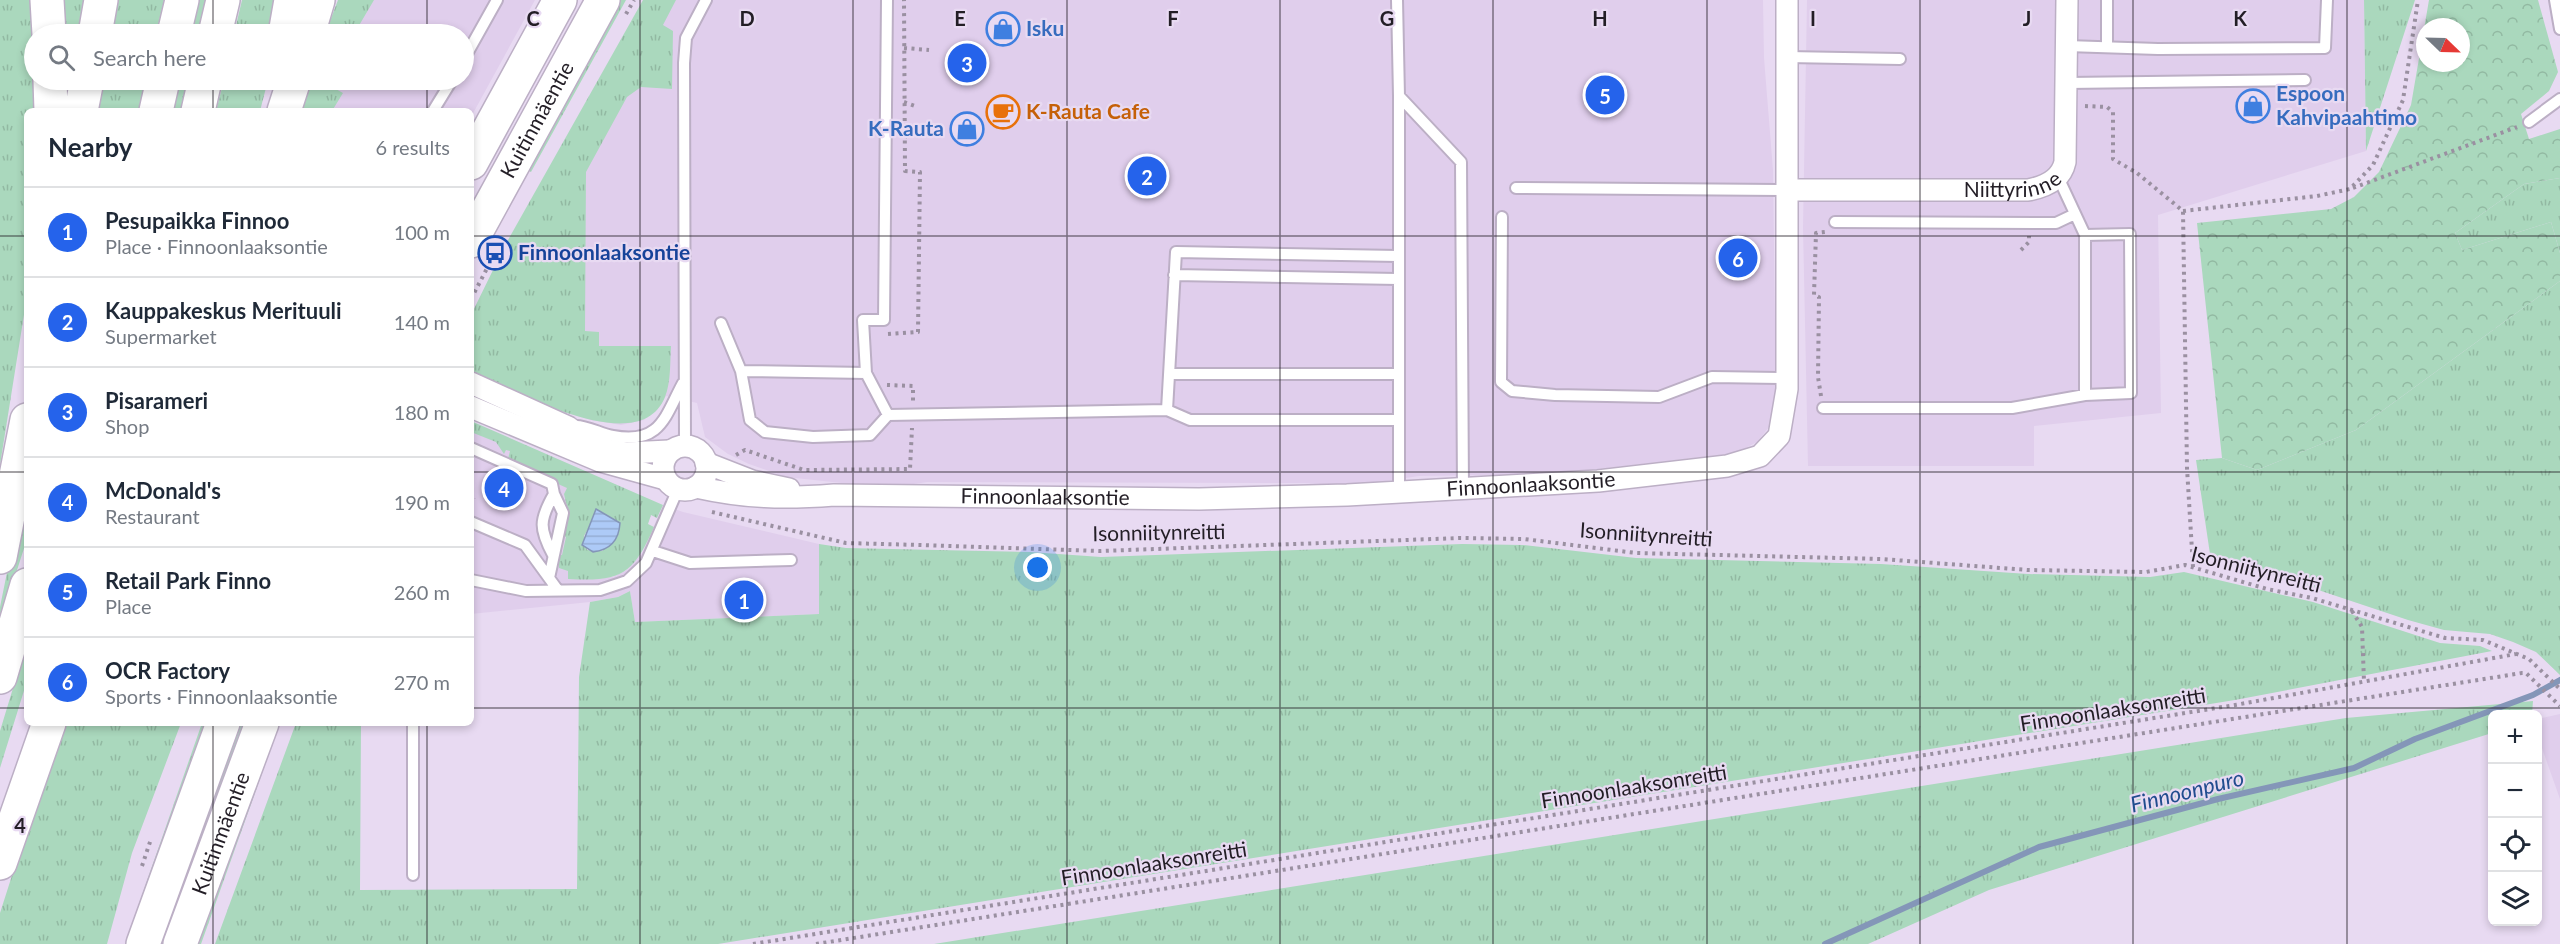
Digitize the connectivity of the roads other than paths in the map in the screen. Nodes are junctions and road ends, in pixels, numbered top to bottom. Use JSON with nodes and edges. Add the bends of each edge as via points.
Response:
{"nodes":[{"id":1,"x":46,"y":0,"type":"edge"},
{"id":2,"x":101,"y":0,"type":"edge"},
{"id":3,"x":182,"y":0,"type":"edge"},
{"id":4,"x":223,"y":0,"type":"edge"},
{"id":5,"x":291,"y":0,"type":"edge"},
{"id":6,"x":318,"y":0,"type":"edge"},
{"id":7,"x":497,"y":0,"type":"edge"},
{"id":8,"x":560,"y":0,"type":"edge"},
{"id":9,"x":603,"y":0,"type":"edge"},
{"id":10,"x":706,"y":0,"type":"edge"},
{"id":11,"x":887,"y":0,"type":"edge"},
{"id":12,"x":1397,"y":0,"type":"edge"},
{"id":13,"x":1787,"y":0,"type":"edge"},
{"id":14,"x":2067,"y":0,"type":"edge"},
{"id":15,"x":2107,"y":0,"type":"edge"},
{"id":16,"x":2327,"y":0,"type":"edge"},
{"id":17,"x":2556,"y":0,"type":"edge"},
{"id":18,"x":48,"y":24,"type":"edge"},
{"id":19,"x":97,"y":24,"type":"edge"},
{"id":20,"x":176,"y":24,"type":"edge"},
{"id":21,"x":217,"y":24,"type":"edge"},
{"id":22,"x":287,"y":24,"type":"edge"},
{"id":23,"x":311,"y":24,"type":"edge"},
{"id":24,"x":2560,"y":28,"type":"edge"},
{"id":25,"x":474,"y":41,"type":"edge"},
{"id":26,"x":2107,"y":45,"type":"junction"},
{"id":27,"x":2067,"y":46,"type":"junction"},
{"id":28,"x":1787,"y":57,"type":"junction"},
{"id":29,"x":1900,"y":59,"type":"dead end"},
{"id":30,"x":2306,"y":80,"type":"dead end"},
{"id":31,"x":2067,"y":83,"type":"junction"},
{"id":32,"x":50,"y":90,"type":"edge"},
{"id":33,"x":85,"y":90,"type":"edge"},
{"id":34,"x":161,"y":90,"type":"edge"},
{"id":35,"x":203,"y":90,"type":"edge"},
{"id":36,"x":275,"y":90,"type":"edge"},
{"id":37,"x":291,"y":90,"type":"edge"},
{"id":38,"x":446,"y":90,"type":"edge"},
{"id":39,"x":1399,"y":96,"type":"junction"},
{"id":40,"x":2560,"y":99,"type":"edge"},
{"id":41,"x":51,"y":108,"type":"edge"},
{"id":42,"x":82,"y":108,"type":"edge"},
{"id":43,"x":157,"y":108,"type":"edge"},
{"id":44,"x":199,"y":108,"type":"edge"},
{"id":45,"x":272,"y":108,"type":"edge"},
{"id":46,"x":285,"y":108,"type":"edge"},
{"id":47,"x":435,"y":108,"type":"edge"},
{"id":48,"x":2529,"y":122,"type":"road end"},
{"id":49,"x":474,"y":158,"type":"edge"},
{"id":50,"x":2058,"y":177,"type":"junction"},
{"id":51,"x":1516,"y":189,"type":"dead end"},
{"id":52,"x":1787,"y":190,"type":"junction"},
{"id":53,"x":2075,"y":214,"type":"junction"},
{"id":54,"x":1502,"y":218,"type":"dead end"},
{"id":55,"x":1835,"y":222,"type":"road end"},
{"id":56,"x":2085,"y":235,"type":"junction"},
{"id":57,"x":474,"y":236,"type":"edge"},
{"id":58,"x":1398,"y":256,"type":"junction"},
{"id":59,"x":1174,"y":275,"type":"junction"},
{"id":60,"x":1398,"y":279,"type":"junction"},
{"id":61,"x":721,"y":323,"type":"dead end"},
{"id":62,"x":741,"y":371,"type":"junction"},
{"id":63,"x":866,"y":373,"type":"junction"},
{"id":64,"x":1169,"y":374,"type":"junction"},
{"id":65,"x":1398,"y":374,"type":"junction"},
{"id":66,"x":1787,"y":378,"type":"junction"},
{"id":67,"x":683,"y":382,"type":"junction"},
{"id":68,"x":474,"y":384,"type":"edge"},
{"id":69,"x":2085,"y":395,"type":"junction"},
{"id":70,"x":474,"y":408,"type":"edge"},
{"id":71,"x":1823,"y":408,"type":"road end"},
{"id":72,"x":1167,"y":410,"type":"junction"},
{"id":73,"x":888,"y":415,"type":"junction"},
{"id":74,"x":1399,"y":420,"type":"junction"},
{"id":75,"x":568,"y":427,"type":"junction"},
{"id":76,"x":24,"y":435,"type":"edge"},
{"id":77,"x":677,"y":448,"type":"junction"},
{"id":78,"x":474,"y":449,"type":"edge"},
{"id":79,"x":706,"y":463,"type":"junction"},
{"id":80,"x":680,"y":485,"type":"junction"},
{"id":81,"x":1463,"y":490,"type":"junction"},
{"id":82,"x":1399,"y":492,"type":"junction"},
{"id":83,"x":554,"y":494,"type":"junction"},
{"id":84,"x":834,"y":495,"type":"junction"},
{"id":85,"x":474,"y":523,"type":"edge"},
{"id":86,"x":653,"y":551,"type":"junction"},
{"id":87,"x":553,"y":555,"type":"junction"},
{"id":88,"x":0,"y":557,"type":"edge"},
{"id":89,"x":791,"y":560,"type":"dead end"},
{"id":90,"x":549,"y":578,"type":"junction"},
{"id":91,"x":474,"y":581,"type":"edge"},
{"id":92,"x":557,"y":589,"type":"junction"},
{"id":93,"x":24,"y":595,"type":"edge"},
{"id":94,"x":0,"y":677,"type":"edge"},
{"id":95,"x":27,"y":726,"type":"edge"},
{"id":96,"x":47,"y":726,"type":"edge"},
{"id":97,"x":222,"y":726,"type":"edge"},
{"id":98,"x":261,"y":726,"type":"edge"},
{"id":99,"x":414,"y":726,"type":"edge"},
{"id":100,"x":0,"y":811,"type":"edge"},
{"id":101,"x":0,"y":863,"type":"edge"},
{"id":102,"x":414,"y":875,"type":"dead end"},
{"id":103,"x":143,"y":944,"type":"edge"},
{"id":104,"x":180,"y":944,"type":"edge"}],
"edges":[{"from":1,"to":18,"type":"main road"},
{"from":2,"to":19,"type":"main road"},
{"from":3,"to":20,"type":"main road"},
{"from":4,"to":21,"type":"main road"},
{"from":5,"to":22,"type":"main road"},
{"from":6,"to":23,"type":"main road"},
{"from":7,"to":25,"type":"lane"},
{"from":8,"to":49,"type":"main road","name":"Kuitinmäentie"},
{"from":9,"to":57,"type":"main road","name":"Kuitinmäentie"},
{"from":10,"to":67,"type":"lane","via":[[686,38],[684,63]]},
{"from":11,"to":63,"type":"lane","via":[[884,320],[863,320]]},
{"from":12,"to":39,"type":"lane"},
{"from":13,"to":28,"type":"street","name":"Finnoonlaaksontie"},
{"from":14,"to":27,"type":"street","name":"Niittyrinne"},
{"from":15,"to":26,"type":"lane"},
{"from":16,"to":26,"type":"lane","via":[[2325,48],[2158,49]]},
{"from":17,"to":24,"type":"lane"},
{"from":26,"to":27,"type":"lane"},
{"from":27,"to":31,"type":"street","name":"Niittyrinne"},
{"from":28,"to":29,"type":"lane"},
{"from":28,"to":52,"type":"street","name":"Finnoonlaaksontie"},
{"from":30,"to":31,"type":"lane"},
{"from":31,"to":50,"type":"street","name":"Niittyrinne","via":[[2065,162]]},
{"from":32,"to":41,"type":"main road"},
{"from":33,"to":42,"type":"main road"},
{"from":34,"to":43,"type":"main road"},
{"from":35,"to":44,"type":"main road"},
{"from":36,"to":45,"type":"main road"},
{"from":37,"to":46,"type":"main road"},
{"from":38,"to":47,"type":"lane"},
{"from":39,"to":58,"type":"lane"},
{"from":39,"to":81,"type":"lane","via":[[1461,162]]},
{"from":40,"to":48,"type":"lane"},
{"from":50,"to":52,"type":"street","name":"Niittyrinne","via":[[2028,190]]},
{"from":50,"to":53,"type":"lane"},
{"from":51,"to":52,"type":"lane"},
{"from":52,"to":66,"type":"street","name":"Finnoonlaaksontie"},
{"from":53,"to":55,"type":"lane","via":[[2056,223]]},
{"from":53,"to":56,"type":"lane"},
{"from":54,"to":66,"type":"lane","via":[[1502,382],[1512,391],[1659,397],[1712,377]]},
{"from":56,"to":69,"type":"lane"},
{"from":56,"to":69,"type":"lane","via":[[2130,234],[2131,393]]},
{"from":58,"to":59,"type":"lane","via":[[1176,252]]},
{"from":58,"to":60,"type":"lane"},
{"from":59,"to":60,"type":"lane"},
{"from":59,"to":64,"type":"lane"},
{"from":60,"to":65,"type":"lane"},
{"from":61,"to":62,"type":"lane"},
{"from":62,"to":63,"type":"lane"},
{"from":62,"to":73,"type":"lane","via":[[750,420],[765,432],[813,437],[870,435]]},
{"from":63,"to":73,"type":"lane"},
{"from":64,"to":65,"type":"lane"},
{"from":64,"to":72,"type":"lane"},
{"from":65,"to":74,"type":"lane"},
{"from":66,"to":81,"type":"street","name":"Finnoonlaaksontie","via":[[1786,408],[1779,436],[1760,456],[1743,463],[1598,481]]},
{"from":67,"to":75,"type":"lane","via":[[664,421],[647,434],[624,438],[580,426]]},
{"from":67,"to":77,"type":"lane"},
{"from":68,"to":75,"type":"street"},
{"from":69,"to":71,"type":"lane","via":[[2012,408]]},
{"from":70,"to":80,"type":"street","name":"Finnoonlaaksontie","via":[[600,461]]},
{"from":72,"to":73,"type":"lane"},
{"from":72,"to":74,"type":"lane","via":[[1191,420]]},
{"from":74,"to":82,"type":"lane"},
{"from":75,"to":77,"type":"street","via":[[584,439],[614,451]]},
{"from":76,"to":88,"type":"main road"},
{"from":77,"to":79,"type":"street","via":[[700,451]]},
{"from":77,"to":80,"type":"street","via":[[663,464]]},
{"from":78,"to":83,"type":"lane","via":[[550,481]]},
{"from":79,"to":80,"type":"street","via":[[705,476]]},
{"from":79,"to":84,"type":"street","name":"Finnoonlaaksontie","via":[[752,481]]},
{"from":80,"to":84,"type":"street","name":"Finnoonlaaksontie","via":[[779,499]]},
{"from":80,"to":86,"type":"lane"},
{"from":81,"to":82,"type":"street","name":"Finnoonlaaksontie"},
{"from":82,"to":84,"type":"street","name":"Finnoonlaaksontie","via":[[1199,499]]},
{"from":83,"to":87,"type":"lane","via":[[563,513]]},
{"from":83,"to":87,"type":"lane","via":[[541,528]]},
{"from":85,"to":90,"type":"lane","via":[[525,544]]},
{"from":86,"to":89,"type":"lane","via":[[690,563]]},
{"from":86,"to":92,"type":"lane","via":[[638,573],[617,586],[600,590]]},
{"from":87,"to":90,"type":"lane"},
{"from":90,"to":92,"type":"lane"},
{"from":91,"to":92,"type":"lane","via":[[526,591]]},
{"from":93,"to":94,"type":"main road"},
{"from":95,"to":100,"type":"main road"},
{"from":96,"to":101,"type":"main road"},
{"from":97,"to":103,"type":"main road","name":"Kuitinmäentie"},
{"from":98,"to":104,"type":"main road","name":"Kuitinmäentie"},
{"from":99,"to":102,"type":"lane"}]}
